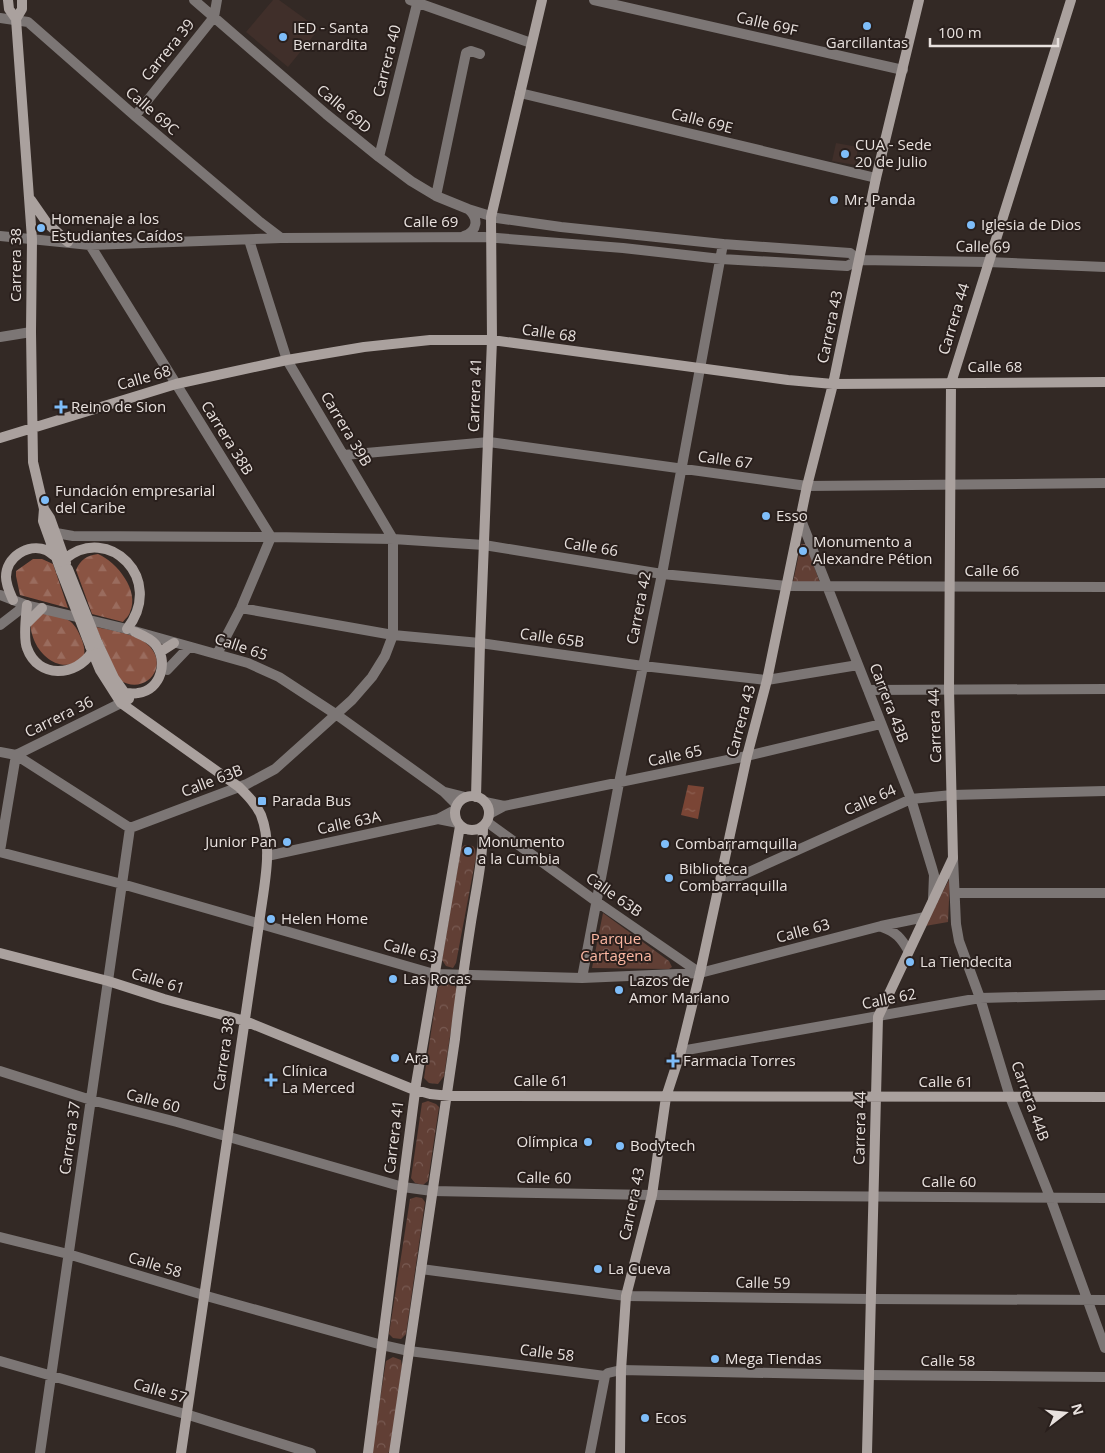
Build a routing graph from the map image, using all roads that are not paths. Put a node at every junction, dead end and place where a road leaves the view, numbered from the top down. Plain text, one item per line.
1 (8, 0) edge
2 (22, 0) edge
3 (194, 0) edge
4 (217, 0) edge
5 (542, 0) edge
6 (594, 0) edge
7 (919, 0) edge
8 (1071, 0) edge
9 (415, 1) edge
10 (0, 18) edge
11 (214, 18) junction
12 (16, 19) junction
13 (531, 43) junction
14 (480, 54) dead end
15 (903, 70) junction
16 (520, 93) junction
17 (134, 116) junction
18 (379, 158) junction
19 (876, 178) junction
20 (436, 196) junction
21 (30, 199) junction
22 (468, 209) junction
23 (491, 217) junction
24 (260, 222) junction
25 (624, 233) junction
26 (0, 236) edge
27 (463, 236) junction
28 (490, 237) junction
29 (281, 238) junction
30 (32, 239) junction
31 (252, 240) junction
32 (68, 242) junction
33 (723, 244) junction
34 (90, 245) junction
35 (623, 248) junction
36 (721, 259) junction
37 (859, 260) junction
38 (988, 262) junction
39 (1105, 267) edge
40 (32, 332) junction
41 (0, 337) edge
42 (492, 340) junction
43 (287, 360) junction
44 (700, 368) junction
45 (950, 382) junction
46 (1105, 382) edge
47 (176, 384) junction
48 (833, 384) junction
49 (32, 428) junction
50 (0, 438) edge
51 (489, 442) junction
52 (344, 455) junction
53 (681, 468) junction
54 (1105, 483) edge
55 (949, 485) junction
56 (807, 486) junction
57 (44, 509) junction
58 (801, 520) junction
59 (271, 537) junction
60 (57, 538) junction
61 (393, 539) junction
62 (484, 545) junction
63 (63, 564) junction
64 (662, 574) junction
65 (787, 586) junction
66 (950, 586) junction
67 (828, 587) junction
68 (1105, 587) edge
69 (0, 596) edge
70 (13, 600) junction
71 (26, 605) junction
72 (42, 608) junction
73 (241, 608) junction
74 (27, 623) junction
75 (0, 625) edge
76 (131, 630) junction
77 (393, 636) junction
78 (174, 643) junction
79 (480, 643) junction
80 (189, 646) junction
81 (93, 647) junction
82 (160, 652) junction
83 (217, 654) junction
84 (858, 665) junction
85 (643, 666) junction
86 (167, 670) dead end
87 (767, 680) junction
88 (949, 689) junction
89 (1105, 689) edge
90 (868, 690) junction
91 (124, 698) junction
92 (337, 715) junction
93 (881, 724) junction
94 (0, 752) edge
95 (16, 755) junction
96 (747, 756) junction
97 (619, 784) junction
98 (239, 787) junction
99 (1105, 791) edge
100 (444, 792) junction
101 (952, 795) junction
102 (465, 797) junction
103 (481, 799) junction
104 (910, 799) junction
105 (504, 806) junction
106 (456, 808) junction
107 (438, 819) junction
108 (486, 821) junction
109 (459, 825) junction
110 (130, 828) junction
111 (0, 852) edge
112 (267, 856) junction
113 (953, 858) junction
114 (122, 884) junction
115 (720, 885) junction
116 (955, 893) junction
117 (1105, 893) edge
118 (933, 901) junction
119 (597, 902) junction
120 (926, 917) junction
121 (259, 924) junction
122 (882, 926) junction
123 (908, 950) junction
124 (0, 953) edge
125 (700, 973) junction
126 (434, 974) junction
127 (462, 976) junction
128 (582, 978) junction
129 (108, 981) junction
130 (1105, 995) edge
131 (980, 998) junction
132 (878, 1017) junction
133 (245, 1021) junction
134 (681, 1051) junction
135 (0, 1071) edge
136 (416, 1091) junction
137 (446, 1096) junction
138 (666, 1097) junction
139 (1010, 1097) junction
140 (1105, 1097) edge
141 (876, 1098) junction
142 (91, 1100) junction
143 (227, 1137) junction
144 (403, 1188) junction
145 (432, 1191) junction
146 (652, 1195) junction
147 (873, 1197) junction
148 (1050, 1197) junction
149 (1105, 1198) edge
150 (0, 1237) edge
151 (68, 1254) junction
152 (421, 1269) junction
153 (204, 1295) junction
154 (626, 1296) junction
155 (871, 1299) junction
156 (1087, 1300) junction
157 (1105, 1300) edge
158 (382, 1345) junction
159 (1105, 1348) edge
160 (409, 1351) junction
161 (0, 1361) edge
162 (621, 1370) junction
163 (868, 1375) junction
164 (51, 1376) junction
165 (605, 1376) junction
166 (1105, 1377) edge
167 (186, 1414) junction
168 (299, 1452) edge
169 (40, 1453) edge
170 (181, 1453) edge
171 (311, 1453) edge
172 (368, 1453) edge
173 (394, 1453) edge
174 (590, 1453) edge
175 (620, 1453) edge
176 (867, 1453) edge

1 - 12 street, Carrera 38
2 - 12 street, Carrera 38
3 - 11 street, Calle 69D
4 - 11 street, Carrera 39
5 - 13 street, Carrera 41
6 - 15 street, Calle 69F
7 - 15 street, Carrera 43
8 - 38 street, Carrera 44
9 - 13 street
9 - 18 street, Carrera 40
10 - 12 street, Calle 69C
11 - 17 street, Carrera 39
11 - 18 street, Calle 69D
12 - 17 street, Calle 69C
12 - 21 street, Carrera 38
13 - 16 street, Carrera 41
14 - 20 street
15 - 19 street, Carrera 43
16 - 19 street, Calle 69E
16 - 23 street, Carrera 41
17 - 24 street, Calle 69C
18 - 20 street, Calle 69D
19 - 37 street, Carrera 43
20 - 22 street, Calle 69D
21 - 30 street, Carrera 38
21 - 32 street
22 - 23 street, Calle 69D
22 - 27 street
23 - 25 street, Calle 69
23 - 28 street, Carrera 41
24 - 29 street, Calle 69C
24 - 31 street
25 - 33 street, Calle 69
25 - 35 street
26 - 30 street, Calle 69
27 - 28 street, Calle 69
27 - 29 street, Calle 69
28 - 35 street, Calle 69
28 - 42 street, Carrera 41
29 - 31 street, Calle 69
30 - 32 street, Calle 69
30 - 40 street, Carrera 38
31 - 34 street, Calle 69
31 - 43 street, Carrera 39B
32 - 34 street, Calle 69
33 - 36 street, Carrera 42
33 - 37 street, Calle 69
34 - 47 street, Carrera 38B
35 - 36 street, Calle 69
36 - 37 street, Calle 69
36 - 44 street, Carrera 42
37 - 38 street, Calle 69
37 - 48 street, Carrera 43
38 - 39 street, Calle 69
38 - 45 street, Carrera 44
40 - 41 street
40 - 49 street, Carrera 38
42 - 43 street, Calle 68
42 - 44 street, Calle 68
42 - 51 street, Carrera 41
43 - 47 street, Calle 68
43 - 52 street, Carrera 39B
44 - 48 street, Calle 68
44 - 53 street, Carrera 42
45 - 46 street, Calle 68
45 - 48 street, Calle 68
45 - 55 street, Carrera 44
47 - 49 street, Calle 68
47 - 59 street, Carrera 38B
48 - 56 street, Carrera 43
49 - 50 street, Calle 68
49 - 57 street, Carrera 38
51 - 52 street, Calle 67
51 - 53 street, Calle 67
51 - 62 street, Carrera 41
52 - 61 street, Carrera 39B
53 - 56 street, Calle 67
53 - 64 street, Carrera 42
54 - 55 street, Calle 67
55 - 56 street, Calle 67
55 - 66 street, Carrera 44
56 - 58 street, Carrera 43
57 - 60 street, Carrera 38
57 - 63 street, Carrera 38
58 - 65 street, Carrera 43
58 - 67 street, Carrera 43B
59 - 60 street, Calle 66
59 - 61 street, Calle 66
59 - 73 street
60 - 63 street, Carrera 38
61 - 62 street, Calle 66
61 - 77 street
62 - 64 street, Calle 66
62 - 79 street, Carrera 41
63 - 70 street
63 - 76 street
63 - 81 street, Carrera 38, bridge
64 - 65 street, Calle 66
64 - 85 street, Carrera 42
65 - 67 street, Calle 66
65 - 87 street, Carrera 43
66 - 67 street, Calle 66
66 - 68 street, Calle 66
66 - 88 street, Carrera 44
67 - 84 street, Carrera 43B
69 - 70 street, Calle 65
70 - 71 street, Calle 65
71 - 72 street, Calle 65
71 - 74 street
71 - 75 street
72 - 74 street
72 - 76 street, Calle 65
73 - 77 street, Calle 65B
73 - 83 street
74 - 81 street
76 - 78 street, Calle 65
76 - 82 street
77 - 79 street, Calle 65B
77 - 92 street, Calle 63B
78 - 80 street, Calle 65
78 - 82 street
79 - 85 street, Calle 65B
79 - 103 street, Carrera 41
80 - 83 street, Calle 65
80 - 86 street
81 - 91 street, Carrera 38
82 - 91 street
83 - 92 street, Calle 65
84 - 87 street, Calle 65B
84 - 90 street, Carrera 43B
85 - 87 street, Calle 65B
85 - 97 street, Carrera 42
87 - 96 street, Carrera 43
88 - 89 street
88 - 90 street
88 - 101 street, Carrera 44
90 - 93 street, Carrera 43B
91 - 95 street, Carrera 36
91 - 98 street, Carrera 38
92 - 98 street, Calle 63B
92 - 100 street, Calle 65
93 - 96 street, Calle 65
93 - 104 street, Carrera 43B
94 - 95 street
95 - 110 street
95 - 111 street, Carrera 36
96 - 97 street, Calle 65
96 - 115 street, Carrera 43
97 - 105 street, Calle 65
97 - 119 street, Carrera 42
98 - 110 street, Calle 63B
98 - 112 street, Carrera 38
99 - 101 street, Calle 64
100 - 102 street, Calle 65
100 - 106 street, Calle 65
101 - 104 street, Calle 64
101 - 113 street, Carrera 44
102 - 103 street
102 - 106 street
103 - 105 street, Calle 65
103 - 108 street
104 - 115 street, Calle 64
104 - 118 street, Carrera 43B
105 - 108 street, Calle 65
106 - 107 street, Calle 63A
106 - 109 street
107 - 109 street, Calle 63A
107 - 112 street, Calle 63A
108 - 109 street
108 - 119 street, Calle 63B
108 - 127 street
109 - 126 street, Carrera 41
110 - 114 street, Carrera 37
111 - 114 street, Calle 63
112 - 121 street, Carrera 38
113 - 116 street, Carrera 44B
113 - 118 street, Carrera 44
114 - 121 street, Calle 63
114 - 129 street, Carrera 37
115 - 125 street, Carrera 43
116 - 117 street
116 - 131 street, Carrera 44B
118 - 120 street, Carrera 44
119 - 125 street, Calle 63B
119 - 128 street, Carrera 42
120 - 122 street, Calle 63
120 - 123 street, Carrera 44
121 - 126 street, Calle 63
121 - 133 street, Carrera 38
122 - 123 street
122 - 125 street, Calle 63
123 - 132 street, Carrera 44
124 - 129 street, Calle 61
125 - 128 street, Calle 63
125 - 134 street, Carrera 43
126 - 127 street, Calle 63
126 - 136 street, Carrera 41
127 - 128 street, Calle 63
127 - 137 street
129 - 133 street, Calle 61
129 - 142 street, Carrera 37
130 - 131 street, Calle 62
131 - 132 street, Calle 62
131 - 139 street, Carrera 44B
132 - 134 street, Calle 62
132 - 141 street, Carrera 44
133 - 136 street, Calle 61
133 - 143 street, Carrera 38
134 - 138 street, Carrera 43
135 - 142 street, Calle 60
136 - 137 street, Calle 61
136 - 144 street, Carrera 41
137 - 138 street, Calle 61
137 - 145 street
138 - 141 street, Calle 61
138 - 146 street, Carrera 43
139 - 140 street, Calle 61
139 - 141 street, Calle 61
139 - 148 street, Carrera 44B
141 - 147 street, Carrera 44
142 - 143 street, Calle 60
142 - 151 street, Carrera 37
143 - 144 street, Calle 60
143 - 153 street, Carrera 38
144 - 145 street, Calle 60
144 - 158 street, Carrera 41
145 - 146 street, Calle 60
145 - 152 street
146 - 147 street, Calle 60
146 - 154 street, Carrera 43
147 - 148 street, Calle 60
147 - 155 street, Carrera 44
148 - 149 street, Calle 60
148 - 156 street, Carrera 44B
150 - 151 street, Calle 58
151 - 153 street, Calle 58
151 - 164 street, Carrera 37
152 - 154 street, Calle 59
152 - 160 street
153 - 158 street, Calle 58
153 - 167 street, Carrera 38
154 - 155 street, Calle 59
154 - 162 street, Carrera 43
155 - 156 street, Calle 59
155 - 163 street, Carrera 44
156 - 157 street, Calle 59
156 - 159 street, Carrera 44B
158 - 160 street, Calle 58
158 - 172 street, Carrera 41
160 - 165 street, Calle 58
160 - 173 street
161 - 164 street, Calle 57
162 - 163 street, Calle 58
162 - 165 street, Calle 58
162 - 175 street, Carrera 43
163 - 166 street, Calle 58
163 - 176 street, Carrera 44
164 - 167 street, Calle 57
164 - 169 street, Carrera 37
165 - 174 street
167 - 168 street, Calle 57
167 - 170 street, Carrera 38
168 - 171 street, Calle 57

